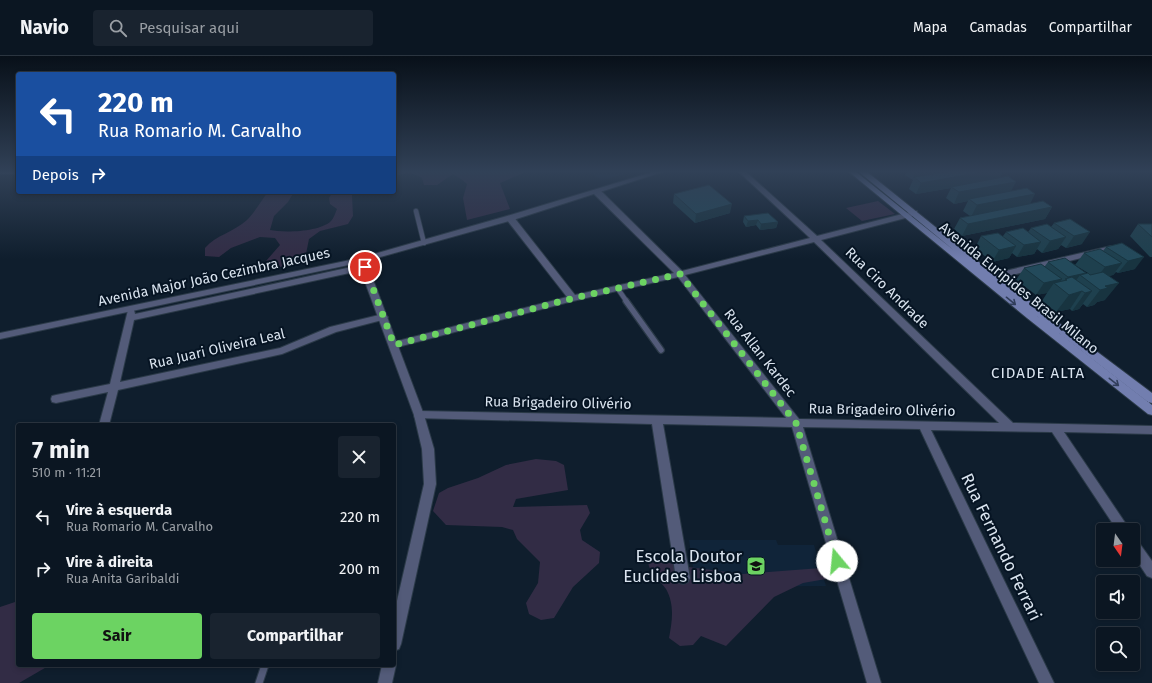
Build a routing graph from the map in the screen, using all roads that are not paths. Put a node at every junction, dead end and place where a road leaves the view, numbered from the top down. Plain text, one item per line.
1 (569, 200) edge
2 (604, 200) edge
3 (774, 200) edge
4 (887, 200) edge
5 (897, 200) edge
6 (416, 211) dead end
7 (909, 214) junction
8 (510, 218) junction
9 (816, 239) junction
10 (943, 240) junction
11 (424, 242) junction
12 (1111, 248) edge
13 (363, 264) junction
14 (680, 274) junction
15 (992, 276) junction
16 (618, 289) junction
17 (574, 298) junction
18 (130, 313) junction
19 (1040, 314) junction
20 (1030, 316) junction
21 (382, 317) junction
22 (0, 336) edge
23 (394, 345) junction
24 (662, 350) dead end
25 (114, 387) junction
26 (56, 399) dead end
27 (1152, 399) edge
28 (1152, 411) edge
29 (419, 415) junction
30 (658, 420) junction
31 (105, 423) edge
32 (796, 423) junction
33 (924, 426) junction
34 (1010, 427) junction
35 (1056, 428) junction
36 (1152, 430) edge
37 (1119, 523) edge
38 (1140, 554) edge
39 (1152, 572) edge
40 (683, 578) dead end
41 (396, 635) edge
42 (264, 667) edge
43 (389, 667) edge
44 (258, 683) edge
45 (385, 683) edge
46 (874, 683) edge
47 (1047, 683) edge

1 - 8 street, Avenida Major João Cezimbra Jacques
2 - 14 street, Rua Allan Kardec
3 - 9 street, Rua Ciro Andrade
4 - 7 main road, Avenida Euripides Brasil Milano
5 - 7 main road, Avenida Euripides Brasil Milano
6 - 11 lane
7 - 9 street
7 - 10 main road, Avenida Euripides Brasil Milano
8 - 11 street, Avenida Major João Cezimbra Jacques
8 - 17 street
9 - 14 street
9 - 34 street, Rua Ciro Andrade
10 - 15 main road, Avenida Euripides Brasil Milano
10 -> 20 main road, Avenida Euripides Brasil Milano
11 - 13 street, Avenida Major João Cezimbra Jacques
12 - 15 street
13 - 18 street, Avenida Major João Cezimbra Jacques
13 - 21 street
14 - 16 street
14 - 32 street, Rua Allan Kardec
15 - 19 main road, Avenida Euripides Brasil Milano
16 - 17 street
16 - 24 lane
17 - 23 street
18 - 22 street, Avenida Major João Cezimbra Jacques
18 - 25 street
19 - 20 main road
19 - 27 main road, Avenida Euripides Brasil Milano
20 -> 28 main road, Avenida Euripides Brasil Milano
21 - 23 street
21 - 25 street, Rua Juari Oliveira Leal
23 - 29 street
25 - 26 street, Rua Juari Oliveira Leal
25 - 31 street
29 - 30 street, Rua Brigadeiro Olivério
29 - 41 street
30 - 32 street, Rua Brigadeiro Olivério
30 - 40 street
32 - 33 street, Rua Brigadeiro Olivério
32 - 46 street, Rua Allan Kardec
33 - 34 street, Rua Brigadeiro Olivério
33 - 47 street, Rua Fernando Ferrari
34 - 35 street, Rua Brigadeiro Olivério
35 - 36 street, Rua Brigadeiro Olivério
35 - 37 street
38 - 39 street
42 - 44 lane
43 - 45 street

